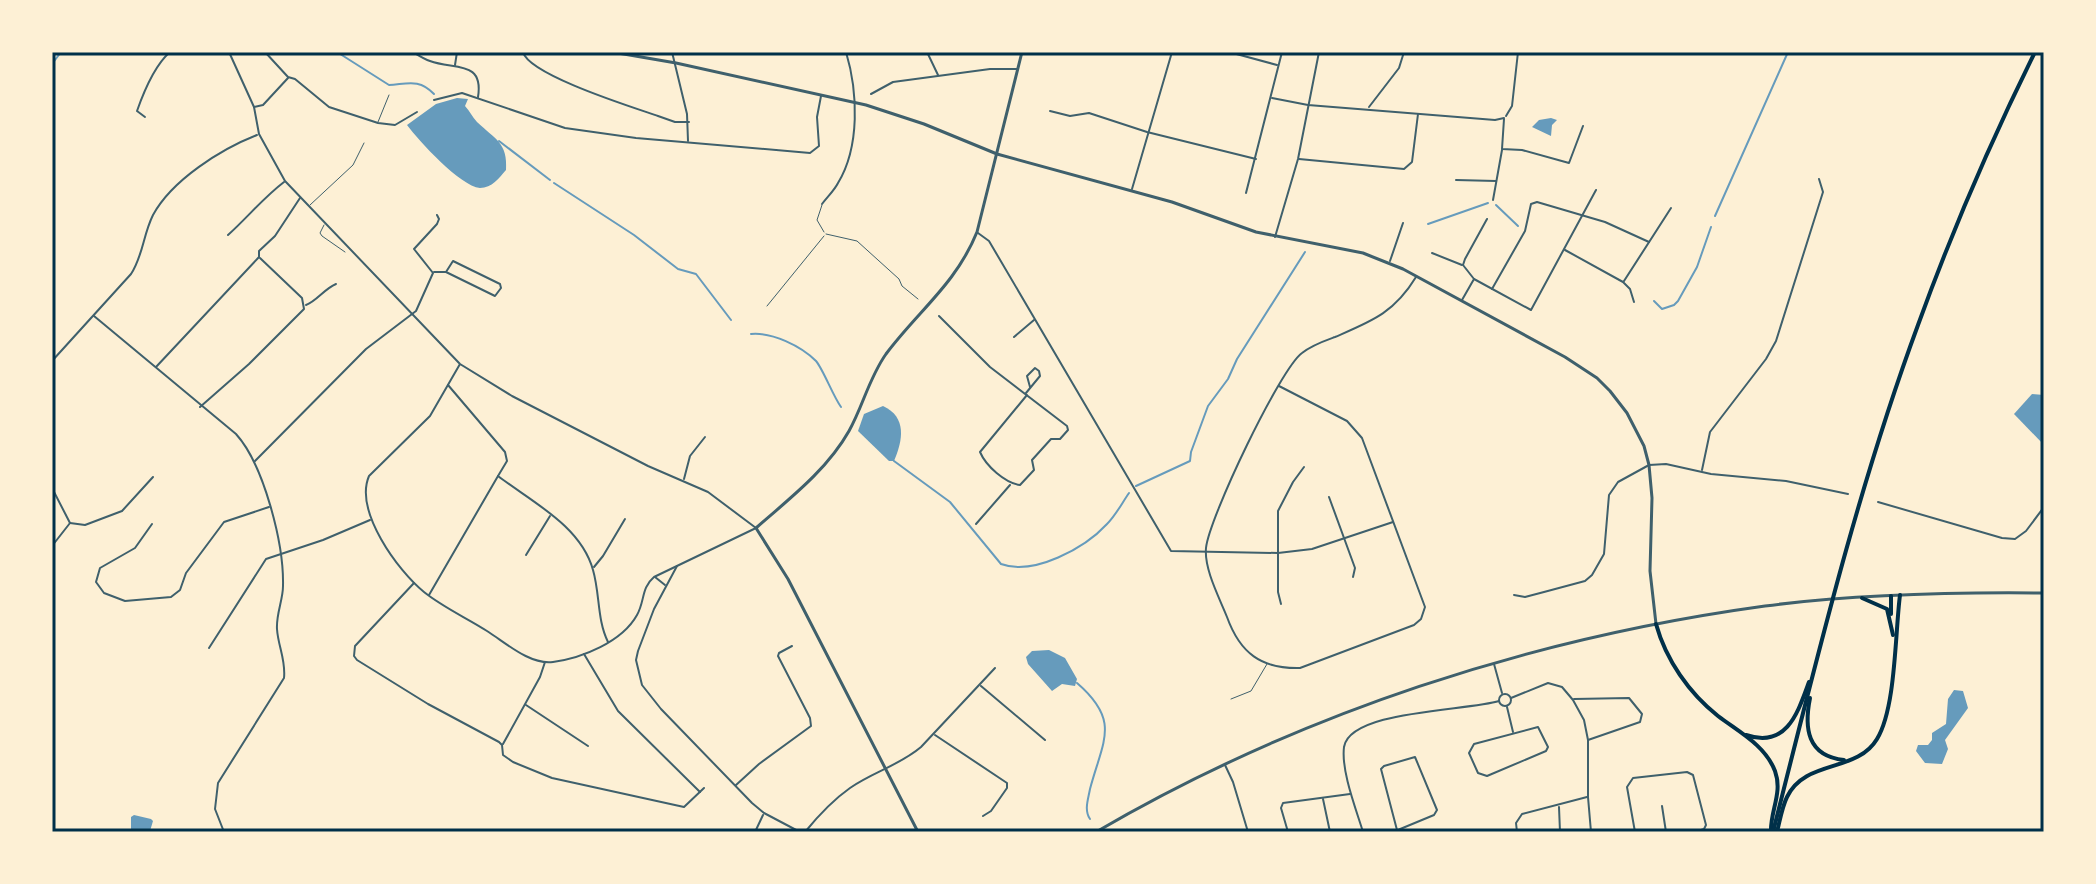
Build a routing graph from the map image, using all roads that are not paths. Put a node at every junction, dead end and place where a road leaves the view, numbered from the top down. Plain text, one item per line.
1 (170, 52) edge
2 (229, 52) edge
3 (265, 52) edge
4 (413, 52) edge
5 (457, 52) edge
6 (523, 52) edge
7 (612, 52) edge
8 (672, 52) edge
9 (846, 52) edge
10 (927, 52) edge
11 (1022, 52) edge
12 (1172, 52) edge
13 (1229, 52) edge
14 (1282, 52) edge
15 (1319, 52) edge
16 (1404, 52) edge
17 (1518, 52) edge
18 (2035, 52) edge
19 (676, 63) junction
20 (455, 65) junction
21 (1278, 65) junction
22 (1018, 69) junction
23 (938, 76) junction
24 (288, 77) junction
25 (871, 94) dead end
26 (389, 95) dead end
27 (821, 95) junction
28 (1272, 98) junction
29 (478, 99) junction
30 (434, 100) dead end
31 (854, 102) junction
32 (1308, 105) junction
33 (254, 107) junction
34 (1368, 110) junction
35 (1050, 111) dead end
36 (417, 112) dead end
37 (1418, 114) junction
38 (145, 117) dead end
39 (1504, 118) junction
40 (689, 122) junction
41 (378, 123) junction
42 (1583, 126) dead end
43 (1147, 132) junction
44 (259, 134) junction
45 (688, 142) junction
46 (364, 143) dead end
47 (1502, 149) junction
48 (997, 154) junction
49 (1256, 159) junction
50 (1298, 159) junction
51 (1819, 179) dead end
52 (1456, 180) dead end
53 (285, 181) junction
54 (1497, 181) junction
55 (1596, 190) dead end
56 (1132, 191) junction
57 (1246, 193) dead end
58 (300, 198) junction
59 (1493, 200) dead end
60 (822, 204) joint
61 (309, 206) junction
62 (1671, 208) dead end
63 (437, 215) dead end
64 (1582, 216) junction
65 (1487, 219) dead end
66 (1403, 223) dead end
67 (325, 224) junction
68 (977, 232) junction
69 (826, 234) junction
70 (228, 235) dead end
71 (1275, 237) junction
72 (1649, 242) junction
73 (1564, 249) junction
74 (345, 252) dead end
75 (1432, 253) dead end
76 (259, 257) junction
77 (1390, 263) junction
78 (1463, 265) junction
79 (446, 272) junction
80 (433, 273) junction
81 (1417, 276) junction
82 (1474, 279) junction
83 (1623, 282) junction
84 (336, 284) dead end
85 (1492, 289) junction
86 (918, 299) dead end
87 (1461, 301) junction
88 (1634, 302) dead end
89 (305, 305) junction
90 (767, 306) dead end
91 (411, 314) junction
92 (94, 316) junction
93 (939, 316) dead end
94 (1034, 319) junction
95 (1014, 337) dead end
96 (52, 361) edge
97 (460, 364) junction
98 (155, 368) junction
99 (448, 384) junction
100 (1279, 386) junction
101 (1030, 387) dead end
102 (1026, 394) junction
103 (200, 407) junction
104 (705, 437) dead end
105 (255, 461) junction
106 (1649, 465) junction
107 (1304, 467) dead end
108 (1701, 471) junction
109 (498, 476) junction
110 (153, 477) dead end
111 (683, 480) junction
112 (1011, 484) junction
113 (52, 488) edge
114 (1848, 494) dead end
115 (1329, 497) dead end
116 (1878, 502) dead end
117 (270, 507) junction
118 (2044, 507) edge
119 (550, 515) junction
120 (371, 519) junction
121 (625, 519) dead end
122 (1393, 522) junction
123 (70, 523) junction
124 (152, 524) dead end
125 (976, 524) dead end
126 (756, 528) junction
127 (1344, 538) junction
128 (52, 546) edge
129 (1205, 551) junction
130 (279, 553) junction
131 (1278, 553) junction
132 (526, 555) dead end
133 (677, 565) junction
134 (593, 568) junction
135 (654, 577) junction
136 (1353, 577) dead end
137 (414, 583) junction
138 (666, 586) junction
139 (2044, 593) edge
140 (1514, 595) dead end
141 (1900, 595) junction
142 (429, 596) junction
143 (1891, 596) junction
144 (1862, 598) junction
145 (1281, 604) dead end
146 (1890, 617) junction
147 (1656, 624) junction
148 (1894, 641) junction
149 (608, 643) junction
150 (792, 646) dead end
151 (209, 648) dead end
152 (583, 653) junction
153 (545, 662) junction
154 (1494, 663) junction
155 (1267, 664) junction
156 (995, 668) dead end
157 (1814, 672) junction
158 (980, 685) junction
159 (1503, 694) junction
160 (1511, 698) junction
161 (1231, 699) dead end
162 (1573, 700) junction
163 (1499, 701) junction
164 (525, 704) junction
165 (1507, 706) junction
166 (1513, 732) junction
167 (1740, 732) junction
168 (934, 734) junction
169 (1045, 740) dead end
170 (1588, 740) junction
171 (502, 745) junction
172 (588, 746) dead end
173 (1848, 760) junction
174 (1225, 765) junction
175 (887, 769) junction
176 (735, 786) junction
177 (704, 788) dead end
178 (700, 792) junction
179 (1352, 793) junction
180 (1323, 797) junction
181 (1588, 797) junction
182 (1559, 806) junction
183 (1662, 806) dead end
184 (764, 813) junction
185 (983, 816) dead end
186 (1395, 831) edge
187 (224, 832) edge
188 (755, 832) edge
189 (802, 832) edge
190 (918, 832) edge
191 (1096, 832) edge
192 (1248, 832) edge
193 (1288, 832) edge
194 (1330, 832) edge
195 (1363, 832) edge
196 (1517, 832) edge
197 (1560, 832) edge
198 (1591, 832) edge
199 (1635, 832) edge
200 (1666, 832) edge
201 (1695, 832) edge
202 (1774, 832) edge

1 - 38 street
2 - 33 street
3 - 24 street
4 - 20 street
5 - 20 street
6 - 40 street
7 - 19 street
8 - 19 street
9 - 31 street
10 - 23 street
11 - 22 street
12 - 43 street
13 - 21 street
14 - 21 street
15 - 32 street
16 - 34 street
17 - 39 street
18 - 157 main road
19 - 27 street
19 - 40 street
20 - 29 street
21 - 28 street
22 - 23 street
22 - 48 street
23 - 25 street
24 - 33 street
24 - 41 street
26 - 41 lane
27 - 31 street
27 - 45 street
28 - 32 street
28 - 49 street
29 - 30 street
29 - 45 street
31 - 48 street
31 - 60 street
32 - 34 street
32 - 50 street
33 - 44 street
34 - 37 street
35 - 43 street
36 - 41 street
37 - 39 street
37 - 50 street
39 - 47 street
40 - 45 street
42 - 47 street
43 - 49 street
43 - 56 street
44 - 53 street
44 - 92 street
46 - 61 lane
47 - 54 street
48 - 56 street
48 - 68 street
49 - 57 street
50 - 71 street
51 - 108 street
52 - 54 street
53 - 58 street
53 - 70 street
54 - 59 street
55 - 64 street
56 - 71 street
58 - 61 street
58 - 76 street
60 - 69 lane
61 - 67 street
62 - 72 street
63 - 80 street
64 - 72 street
64 - 73 street
64 - 85 street
65 - 78 street
66 - 77 street
67 - 74 lane
67 - 91 street
68 - 94 street
68 - 126 street
69 - 86 lane
69 - 90 lane
71 - 77 street
72 - 83 street
73 - 83 street
73 - 85 street
75 - 78 street
76 - 89 street
76 - 98 street
77 - 81 street
78 - 82 street
79 - 79 street
79 - 80 street
80 - 91 street
81 - 87 street
81 - 100 street
82 - 85 street
82 - 87 street
83 - 88 street
84 - 89 street
87 - 106 street
89 - 103 street
91 - 97 street
91 - 105 street
92 - 96 street
92 - 98 street
93 - 102 street
94 - 95 street
94 - 129 street
97 - 99 street
97 - 111 street
98 - 103 street
99 - 109 street
99 - 120 street
100 - 122 street
100 - 129 street
101 - 102 street
102 - 112 street
102 - 112 street
103 - 105 street
104 - 111 street
105 - 117 street
106 - 108 street
106 - 140 street
106 - 147 street
107 - 131 street
108 - 114 street
109 - 119 street
109 - 142 street
110 - 123 street
111 - 126 street
112 - 125 street
113 - 123 street
115 - 127 street
116 - 118 street
117 - 124 street
117 - 130 street
119 - 132 street
119 - 134 street
120 - 130 street
120 - 137 street
121 - 134 street
122 - 127 street
122 - 155 street
123 - 128 street
126 - 133 street
126 - 175 street
127 - 131 street
127 - 136 street
129 - 131 street
129 - 155 street
130 - 151 street
130 - 187 street
131 - 145 street
133 - 135 street
133 - 138 street
134 - 149 street
135 - 138 street
135 - 149 street
137 - 142 street
137 - 171 street
138 - 176 street
139 - 141 street
141 - 143 street
141 - 148 main road
142 - 153 street
143 - 144 street
143 - 146 main road
144 - 146 main road
144 - 147 street
146 - 148 main road
147 - 154 street
147 - 167 main road
148 - 173 main road
149 - 152 street
150 - 176 street
152 - 153 street
152 - 178 street
153 - 164 street
154 - 159 street
154 - 174 street
155 - 161 lane
156 - 158 street
157 - 167 main road
157 - 173 main road
157 - 202 main road
158 - 168 street
158 - 169 street
159 - 160 street
159 - 163 street
160 - 162 street
160 - 165 street
162 - 170 street
162 - 170 street
163 - 165 street
163 - 179 street
164 - 171 street
164 - 172 street
165 - 166 street
166 - 166 street
167 - 202 main road
168 - 175 street
168 - 185 street
170 - 181 street
171 - 178 street
173 - 202 main road
174 - 191 street
174 - 192 street
175 - 189 street
175 - 190 street
176 - 184 street
177 - 178 street
179 - 180 street
179 - 195 street
180 - 193 street
180 - 194 street
181 - 182 street
181 - 198 street
182 - 196 street
182 - 197 street
183 - 200 street
184 - 188 street
184 - 189 street
186 - 186 street
199 - 201 street

